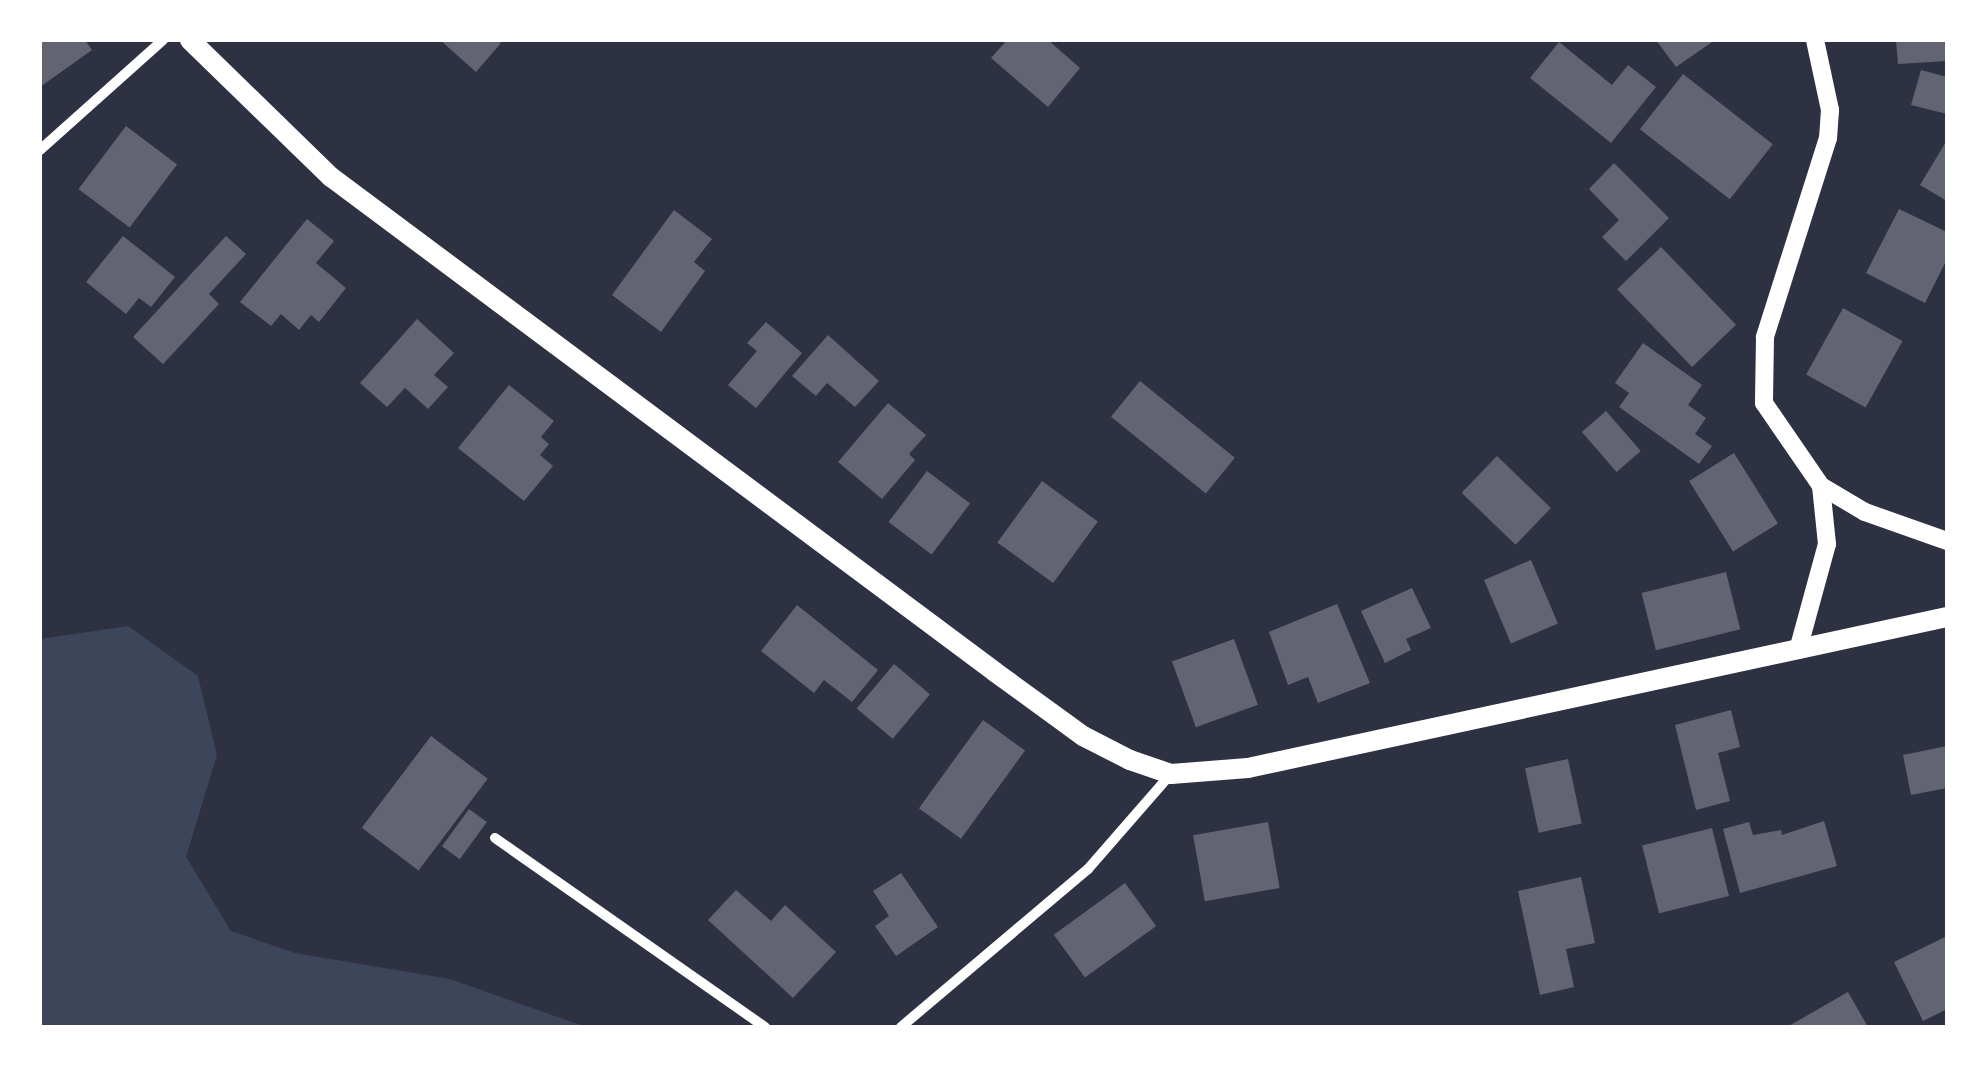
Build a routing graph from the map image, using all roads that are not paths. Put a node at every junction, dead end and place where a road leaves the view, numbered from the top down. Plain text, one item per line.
1 (163, 40) edge
2 (190, 40) edge
3 (1815, 40) edge
4 (40, 150) edge
5 (1821, 486) junction
6 (1947, 541) edge
7 (1947, 618) edge
8 (1798, 650) junction
9 (1171, 774) junction
10 (496, 838) dead end
11 (765, 1027) edge
12 (901, 1027) edge

1 - 4 street
2 - 9 main road
3 - 5 street
5 - 6 street
5 - 8 street
7 - 8 main road
8 - 9 main road
9 - 12 street
10 - 11 street

